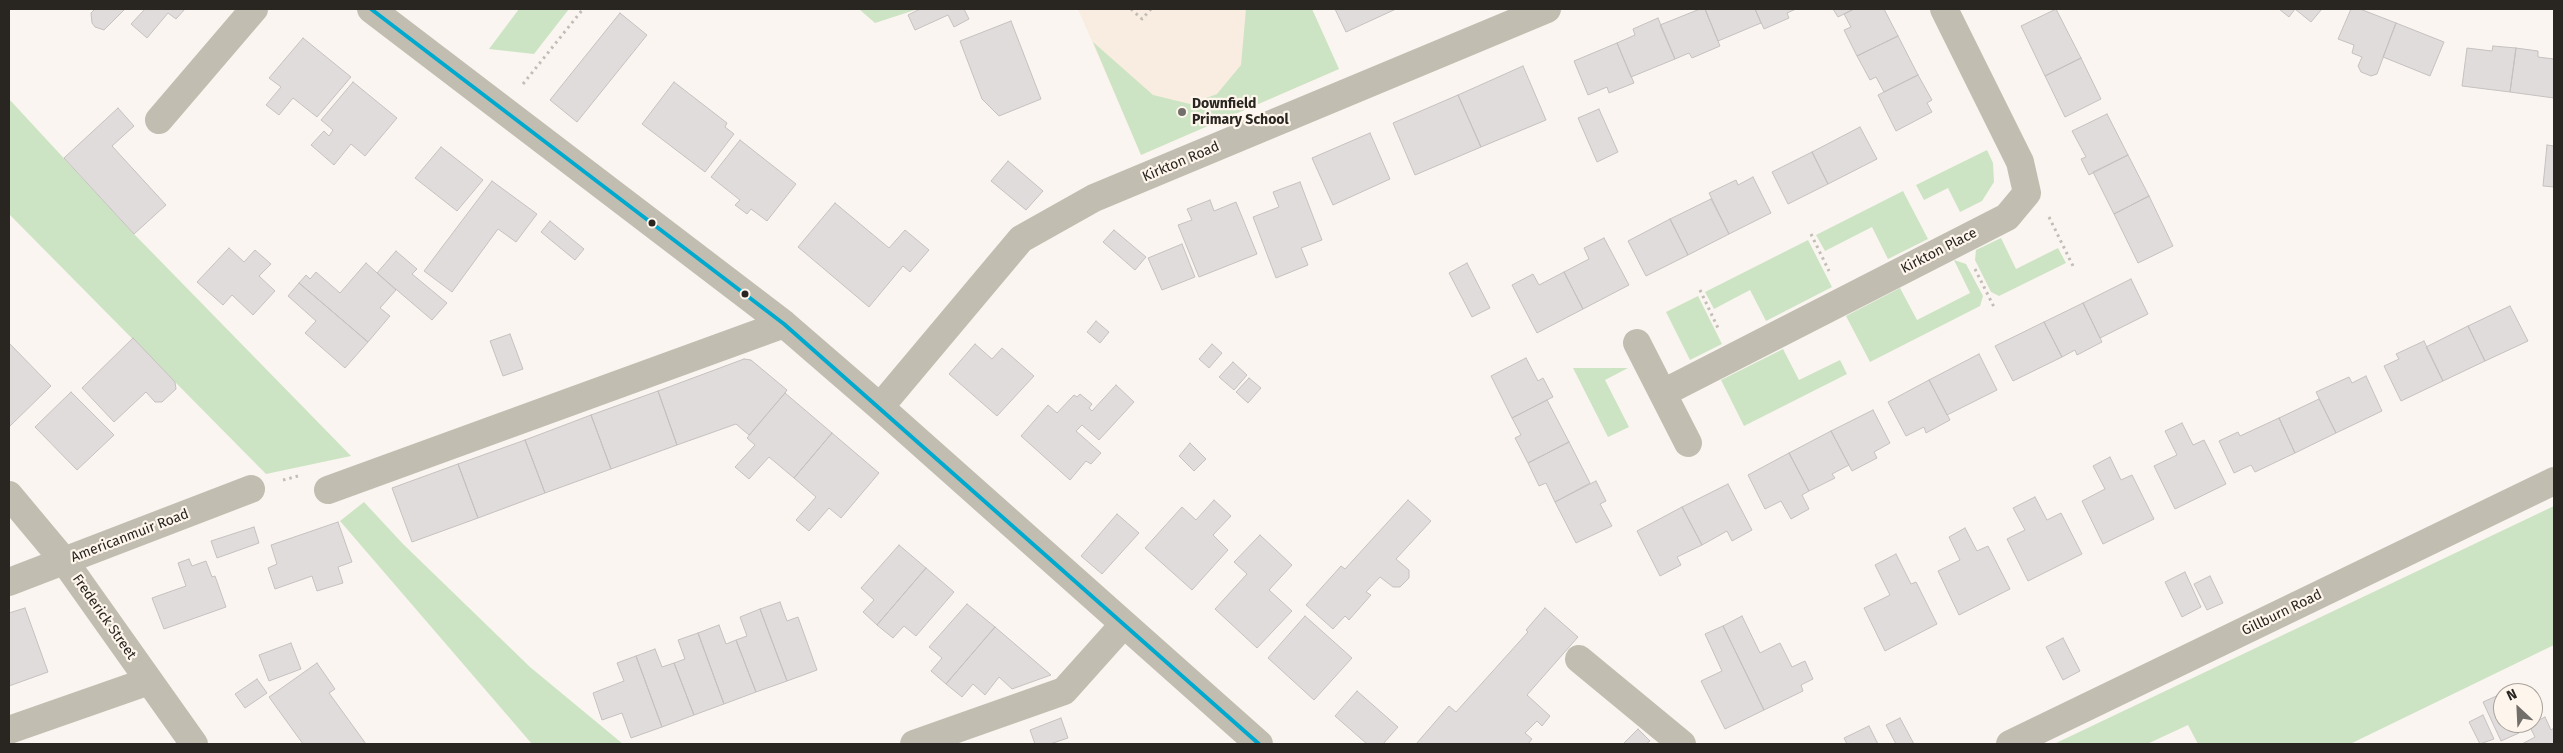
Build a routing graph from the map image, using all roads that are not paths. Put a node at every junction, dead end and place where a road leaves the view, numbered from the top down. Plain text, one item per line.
1 (254, 9) edge
2 (371, 9) edge
3 (1547, 9) edge
4 (1944, 9) edge
5 (159, 120) dead end
6 (784, 324) junction
7 (1638, 343) dead end
8 (1663, 393) junction
9 (880, 406) junction
10 (1688, 443) dead end
11 (2554, 482) edge
12 (250, 489) road end
13 (328, 490) road end
14 (9, 495) edge
15 (65, 562) junction
16 (9, 582) edge
17 (1124, 624) junction
18 (1579, 658) dead end
19 (149, 680) junction
20 (9, 730) edge
21 (194, 744) edge
22 (914, 744) edge
23 (1259, 744) edge
24 (1682, 744) edge
25 (2010, 744) edge

1 - 5 street
2 - 6 street
3 - 9 street, Kirkton Road
4 - 8 street, Kirkton Place
6 - 9 street
6 - 13 street
7 - 8 street
8 - 10 street
9 - 17 street
11 - 25 street, Gillburn Road
12 - 15 street, Americanmuir Road
14 - 15 street, Frederick Street
15 - 16 street, Americanmuir Road
15 - 19 street, Frederick Street
17 - 22 street
17 - 23 street
18 - 24 street
19 - 20 street
19 - 21 street, Frederick Street

